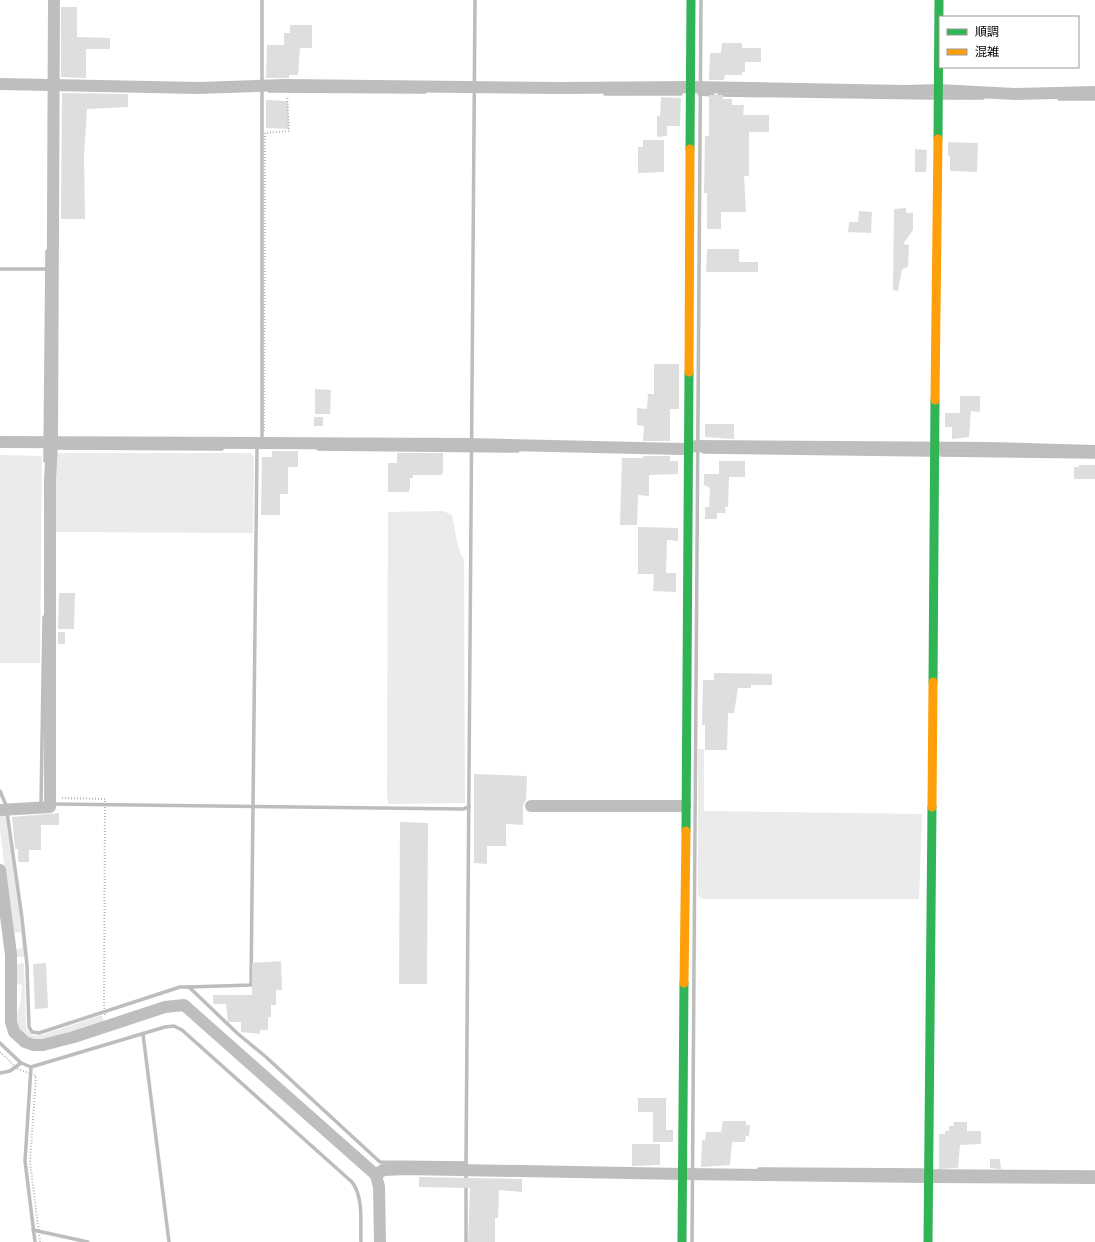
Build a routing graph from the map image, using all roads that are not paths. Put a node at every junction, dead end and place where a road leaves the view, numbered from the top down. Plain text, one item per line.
1 (54, 0) edge
2 (691, 0) edge
3 (939, 0) edge
4 (0, 84) edge
5 (51, 88) junction
6 (698, 88) junction
7 (1095, 92) edge
8 (937, 95) junction
9 (0, 442) edge
10 (49, 445) junction
11 (696, 447) junction
12 (931, 448) junction
13 (1095, 451) edge
14 (531, 806) dead end
15 (685, 806) junction
16 (5, 810) edge
17 (0, 870) edge
18 (6, 957) edge
19 (689, 1174) junction
20 (376, 1175) junction
21 (925, 1177) junction
22 (1095, 1178) edge
23 (380, 1242) edge
24 (682, 1242) edge
25 (928, 1242) edge

1 - 5 street
2 - 6 street
3 - 8 street
4 - 5 street
5 - 6 street
5 - 10 street
6 - 8 street
6 - 11 street
7 - 8 street
8 - 12 street
9 - 10 street
10 - 11 street
10 - 16 street
11 - 12 street
11 - 15 street
12 - 13 street
12 - 21 street
14 - 15 street
15 - 19 street
17 - 18 street
18 - 20 street
19 - 20 street
19 - 21 street
19 - 24 street
20 - 23 street
21 - 22 street
21 - 25 street

